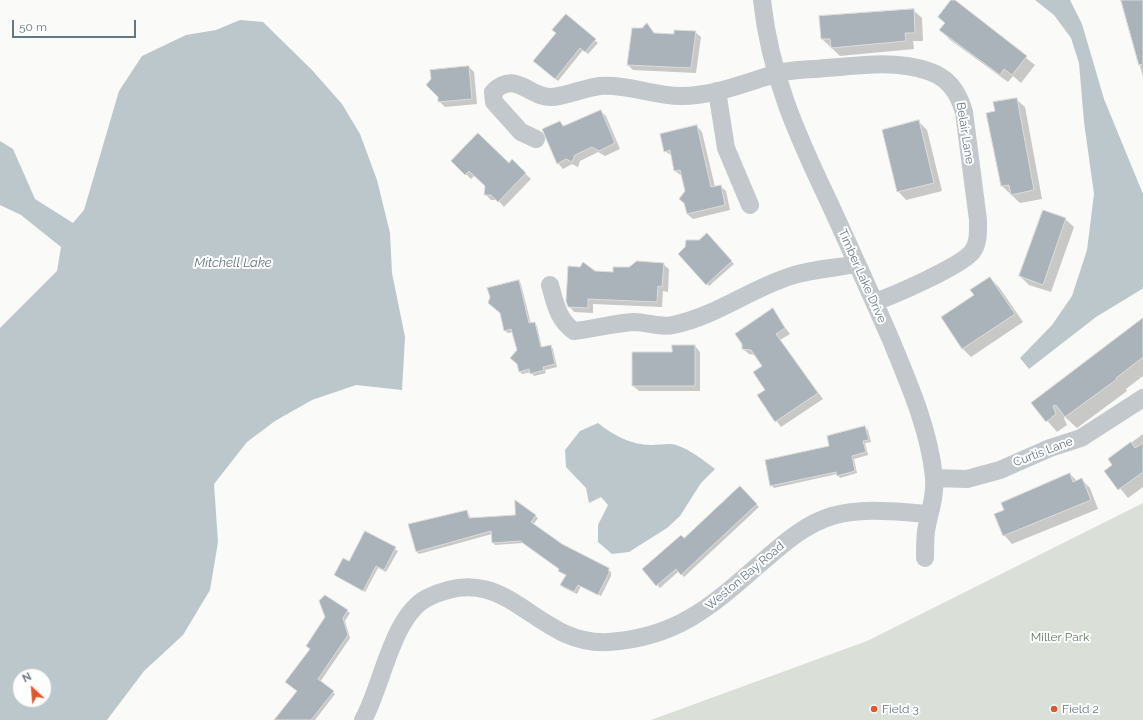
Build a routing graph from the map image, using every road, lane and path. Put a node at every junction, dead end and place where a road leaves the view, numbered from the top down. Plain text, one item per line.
1 (762, 0) edge
2 (776, 74) junction
3 (718, 91) junction
4 (536, 139) dead end
5 (750, 205) dead end
6 (857, 264) junction
7 (550, 285) dead end
8 (874, 302) junction
9 (1143, 398) edge
10 (934, 478) junction
11 (929, 514) junction
12 (925, 558) dead end
13 (364, 720) edge

1 - 2 street, Timber Lake Drive
2 - 3 street, Belair Lane
2 - 6 street, Timber Lake Drive
2 - 8 street, Belair Lane
3 - 4 street, Belair Lane
3 - 5 street
6 - 7 street
6 - 8 street, Timber Lake Drive
8 - 10 street, Timber Lake Drive
9 - 10 street, Curtis Lane
10 - 11 street, Timber Lake Drive
11 - 12 street, Timber Lake Drive
11 - 13 street, Weston Bay Road

